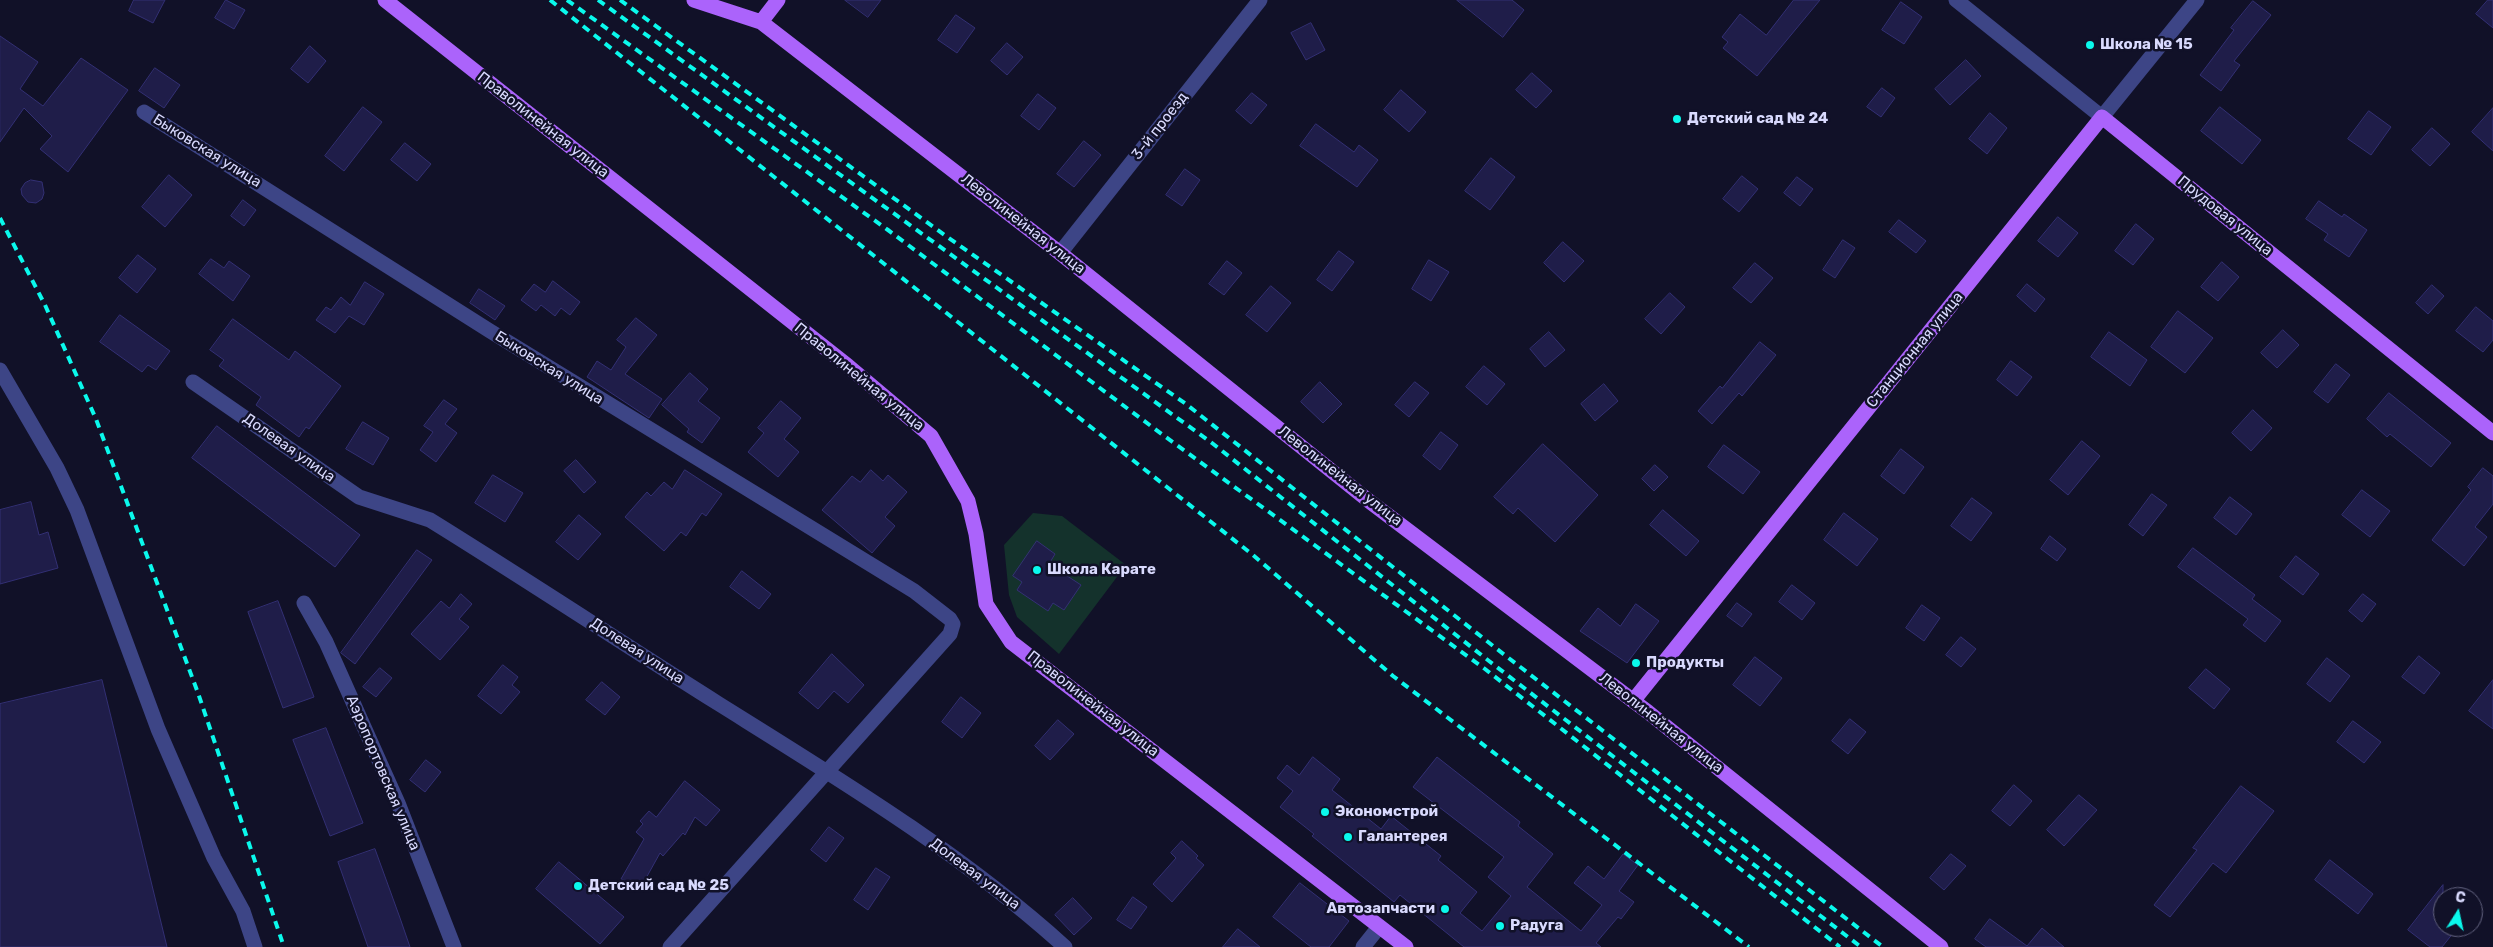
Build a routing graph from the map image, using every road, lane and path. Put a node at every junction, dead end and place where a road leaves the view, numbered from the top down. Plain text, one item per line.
1 (385, 0) edge
2 (694, 0) edge
3 (778, 0) edge
4 (1260, 0) edge
5 (1956, 0) edge
6 (2197, 0) edge
7 (761, 22) junction
8 (144, 112) dead end
9 (2102, 117) junction
10 (1060, 253) junction
11 (0, 370) edge
12 (193, 382) dead end
13 (2493, 433) edge
14 (304, 603) dead end
15 (1633, 701) junction
16 (827, 770) junction
17 (1379, 927) junction
18 (255, 947) edge
19 (454, 947) edge
20 (670, 947) edge
21 (1066, 947) edge
22 (1363, 947) edge
23 (1406, 947) edge
24 (1941, 947) edge

1 - 17 main road, Праволинейная улица
2 - 7 main road, Леволинейная улица
3 - 7 main road
4 - 10 street, 3-й проезд
5 - 9 street, Прудовая улица
6 - 9 street, Станционная улица
7 - 10 main road, Леволинейная улица
8 - 16 street, Быковская улица
9 - 13 main road, Прудовая улица
9 - 15 main road, Станционная улица
10 - 15 main road, Леволинейная улица
11 - 18 street
12 - 16 street, Долевая улица
14 - 19 street, Аэропортовская улица
15 - 24 main road, Леволинейная улица
16 - 20 street
16 - 21 street, Долевая улица
17 - 22 street
17 - 23 main road, Праволинейная улица

